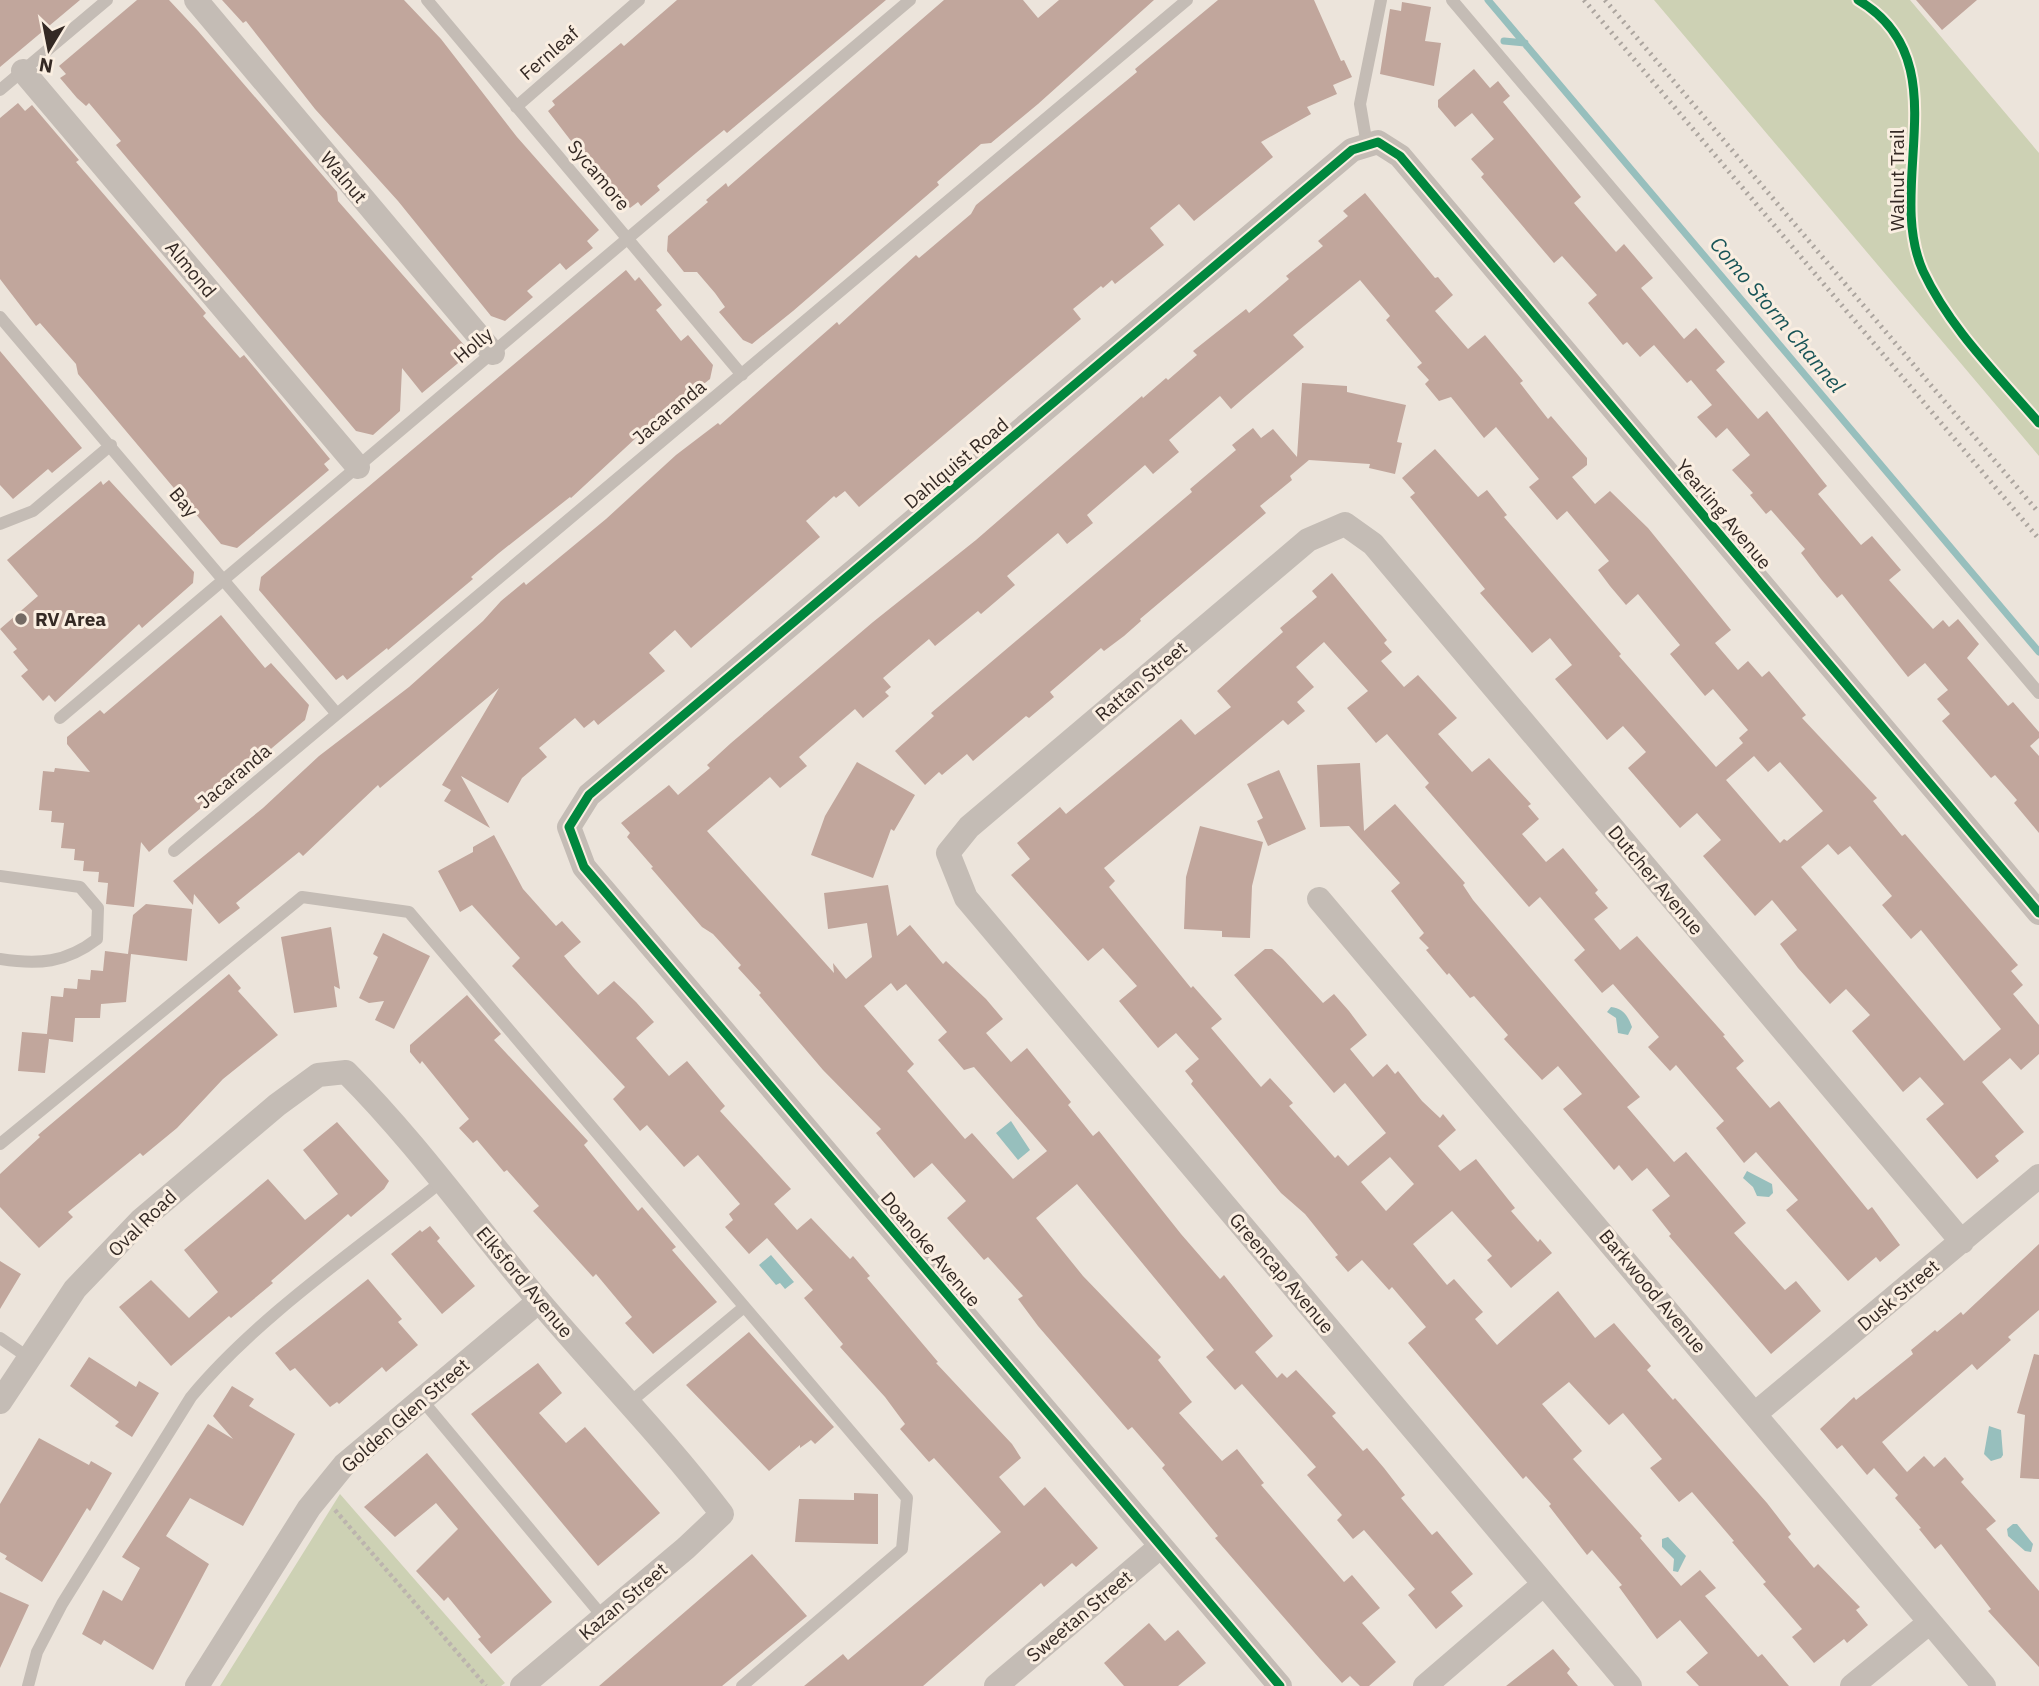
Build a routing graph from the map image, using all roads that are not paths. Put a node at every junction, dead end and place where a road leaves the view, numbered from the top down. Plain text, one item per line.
1 (107, 0) edge
2 (196, 0) edge
3 (427, 0) edge
4 (639, 0) edge
5 (910, 0) edge
6 (1186, 0) edge
7 (1381, 0) edge
8 (1452, 0) edge
9 (23, 71) junction
10 (0, 90) edge
11 (516, 107) junction
12 (1373, 144) junction
13 (628, 240) junction
14 (1, 319) edge
15 (493, 353) junction
16 (742, 375) junction
17 (111, 445) junction
18 (358, 467) junction
19 (0, 524) edge
20 (1345, 524) joint
21 (224, 581) junction
22 (2039, 693) edge
23 (337, 714) junction
24 (60, 718) dead end
25 (569, 827) joint
26 (174, 851) dead end
27 (947, 853) joint
28 (0, 876) edge
29 (1319, 899) dead end
30 (2039, 913) edge
31 (0, 959) edge
32 (317, 1075) joint
33 (0, 1144) edge
34 (2039, 1176) edge
35 (440, 1182) junction
36 (1962, 1242) junction
37 (539, 1301) junction
38 (744, 1307) junction
39 (0, 1338) edge
40 (29, 1358) junction
41 (422, 1400) junction
42 (0, 1402) edge
43 (629, 1403) junction
44 (1756, 1413) junction
45 (722, 1514) joint
46 (1161, 1546) junction
47 (1544, 1584) junction
48 (603, 1618) junction
49 (1930, 1622) junction
50 (28, 1686) edge
51 (197, 1686) edge
52 (522, 1686) edge
53 (742, 1686) edge
54 (996, 1686) edge
55 (1280, 1686) edge
56 (1425, 1686) edge
57 (1630, 1686) edge
58 (1852, 1686) edge
59 (1984, 1686) edge

1 - 9 lane
2 - 15 street, Walnut
3 - 11 lane, Sycamore
4 - 11 lane, Fernleaf
5 - 13 lane, Holly
6 - 16 lane, Jacaranda
7 - 12 lane
8 - 22 lane
9 - 10 lane
9 - 18 street, Almond
11 - 13 lane, Sycamore
12 - 25 street, Dahlquist Road
12 - 30 street, Yearling Avenue
13 - 15 lane, Holly
13 - 16 lane, Sycamore
14 - 17 lane, Bay
15 - 18 lane, Holly
16 - 23 lane, Jacaranda
17 - 19 lane
17 - 21 lane, Bay
18 - 21 lane, Holly
20 - 27 street, Rattan Street
20 - 36 street, Dutcher Avenue
21 - 23 lane, Bay
21 - 24 lane, Holly
23 - 26 lane, Jacaranda
25 - 46 street, Doanoke Avenue
27 - 47 street, Greencap Avenue
28 - 31 lane
29 - 44 street, Barkwood Avenue
32 - 35 street, Elksford Avenue
32 - 40 street, Oval Road
33 - 38 lane
34 - 36 street, Dusk Street
35 - 37 street, Elksford Avenue
35 - 50 lane
36 - 44 street, Dusk Street
37 - 41 street, Golden Glen Street
37 - 43 street, Elksford Avenue
38 - 43 lane
38 - 53 lane
39 - 40 lane
40 - 42 street, Oval Road
41 - 48 lane
41 - 51 street, Golden Glen Street
43 - 45 street, Elksford Avenue
44 - 49 street, Barkwood Avenue
45 - 48 street, Kazan Street
46 - 54 street, Sweetan Street
46 - 55 street, Doanoke Avenue
47 - 56 street
47 - 57 street, Greencap Avenue
48 - 52 street, Kazan Street
49 - 58 street
49 - 59 street, Barkwood Avenue

